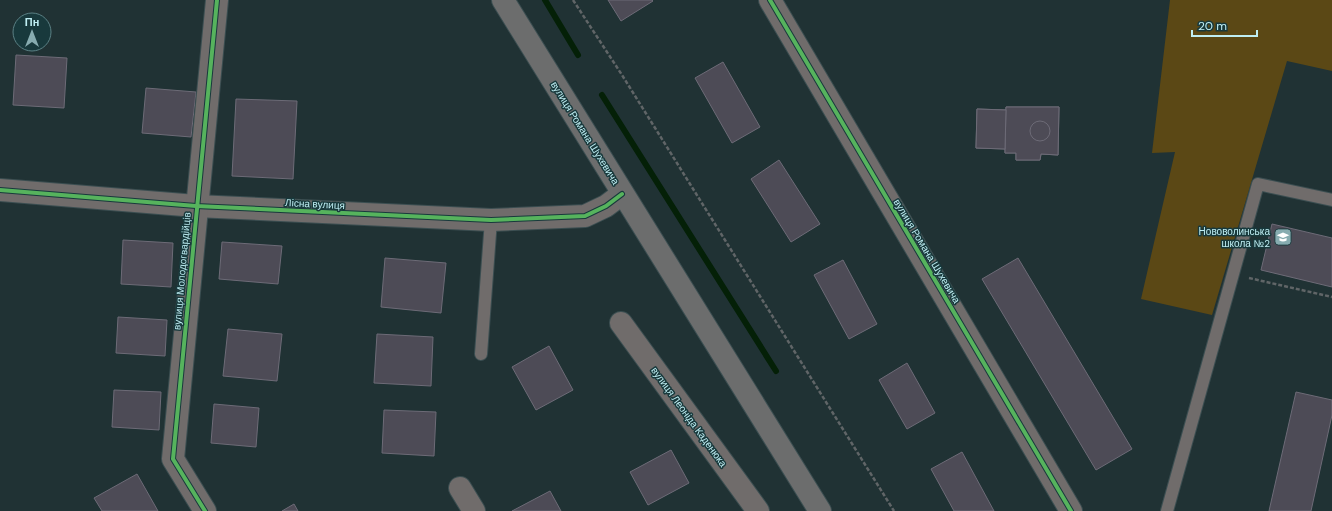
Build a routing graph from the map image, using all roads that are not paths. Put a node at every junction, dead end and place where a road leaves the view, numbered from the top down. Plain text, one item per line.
1 (217, 0) edge
2 (503, 0) edge
3 (770, 0) edge
4 (0, 190) edge
5 (622, 194) junction
6 (1332, 200) edge
7 (196, 206) junction
8 (491, 220) junction
9 (621, 323) dead end
10 (481, 354) dead end
11 (460, 488) dead end
12 (205, 511) edge
13 (474, 511) edge
14 (758, 511) edge
15 (820, 511) edge
16 (1071, 511) edge
17 (1167, 511) edge

1 - 7 street, вулиця Молодогвардійців
2 - 5 main road, вулиця Романа Шухевича
3 - 16 street, вулиця Романа Шухевича
4 - 7 street, Лісна вулиця
5 - 8 street, Лісна вулиця
5 - 15 main road, вулиця Романа Шухевича
6 - 17 lane
7 - 8 street, Лісна вулиця
7 - 12 street, вулиця Молодогвардійців
8 - 10 lane
9 - 14 street, вулиця Леоніда Каденюка
11 - 13 street

